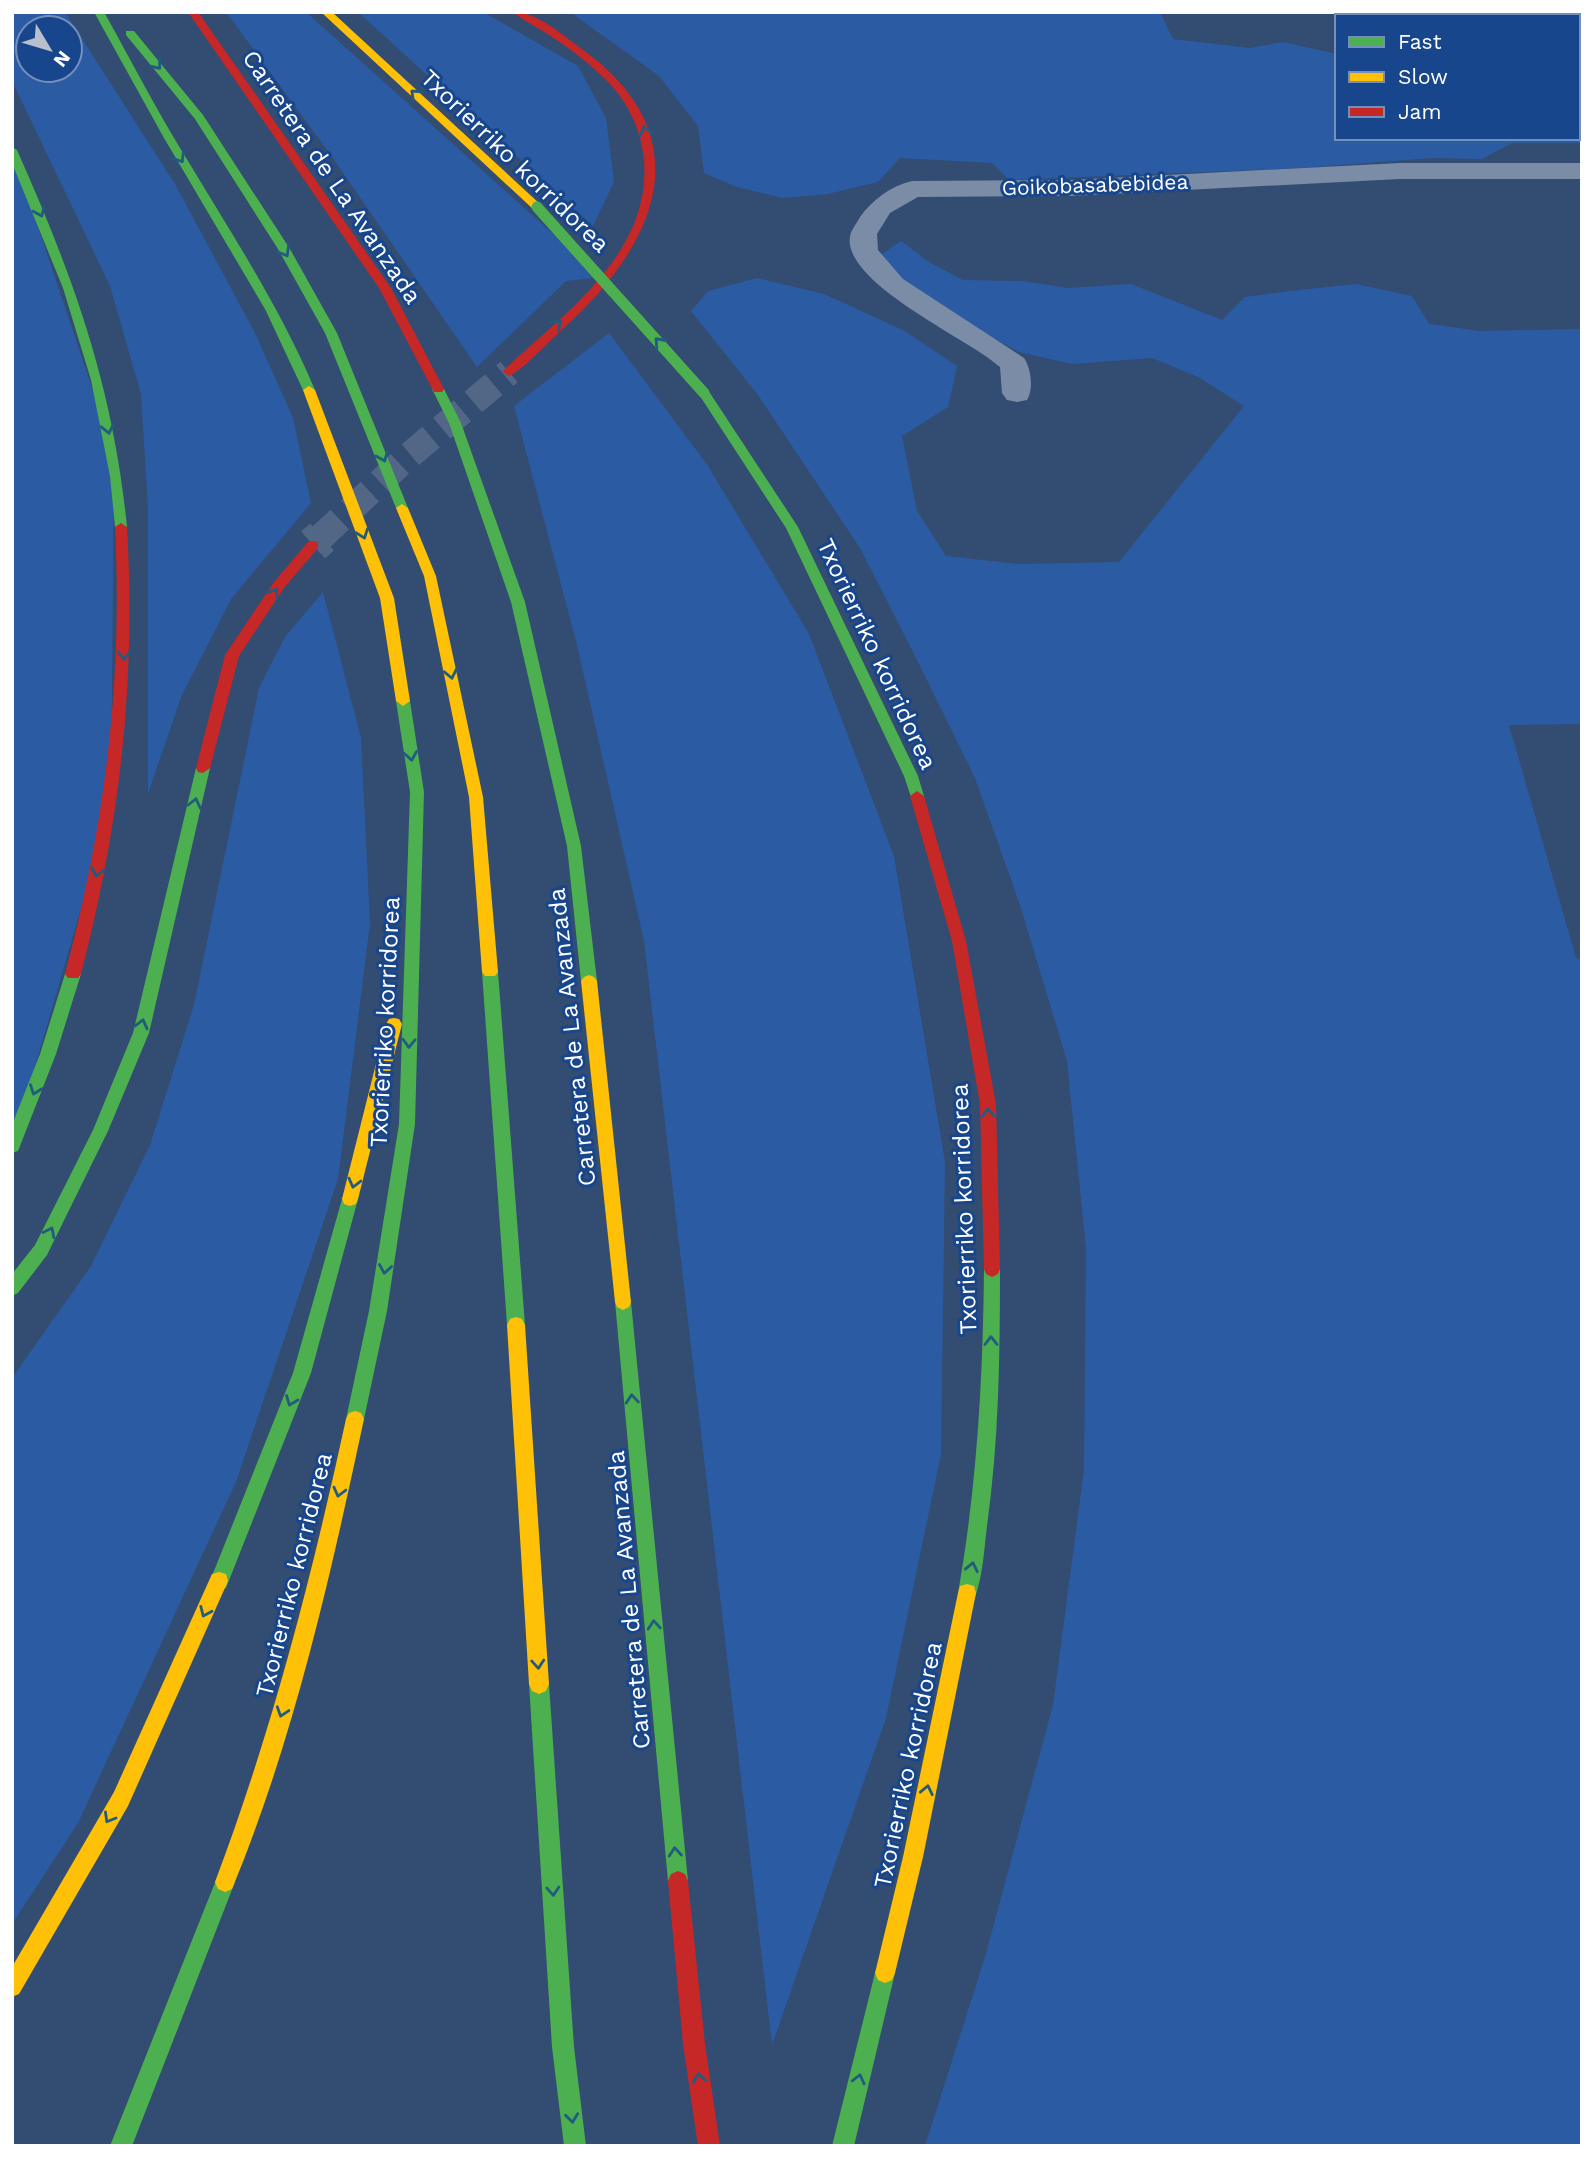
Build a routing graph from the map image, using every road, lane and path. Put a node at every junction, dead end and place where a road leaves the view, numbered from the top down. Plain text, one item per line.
1 (99, 12) edge
2 (113, 12) edge
3 (193, 12) edge
4 (326, 12) edge
5 (518, 12) edge
6 (12, 150) edge
7 (1582, 171) edge
8 (509, 372) tunnel mouth
9 (1017, 393) dead end
10 (313, 545) tunnel mouth
11 (412, 951) junction
12 (12, 1146) edge
13 (12, 1288) edge
14 (12, 1987) edge
15 (121, 2146) edge
16 (575, 2146) edge
17 (709, 2146) edge
18 (843, 2146) edge

1 -> 11 highway, Txorierriko korridorea
2 -> 16 highway
17 -> 3 highway, Carretera de La Avanzada
18 -> 4 highway, Txorierriko korridorea, bridge
8 -> 5 highway
6 -> 12 highway
7 - 9 street, Goikobasabebidea
13 -> 10 highway
11 -> 14 highway
11 -> 15 highway, Txorierriko korridorea

